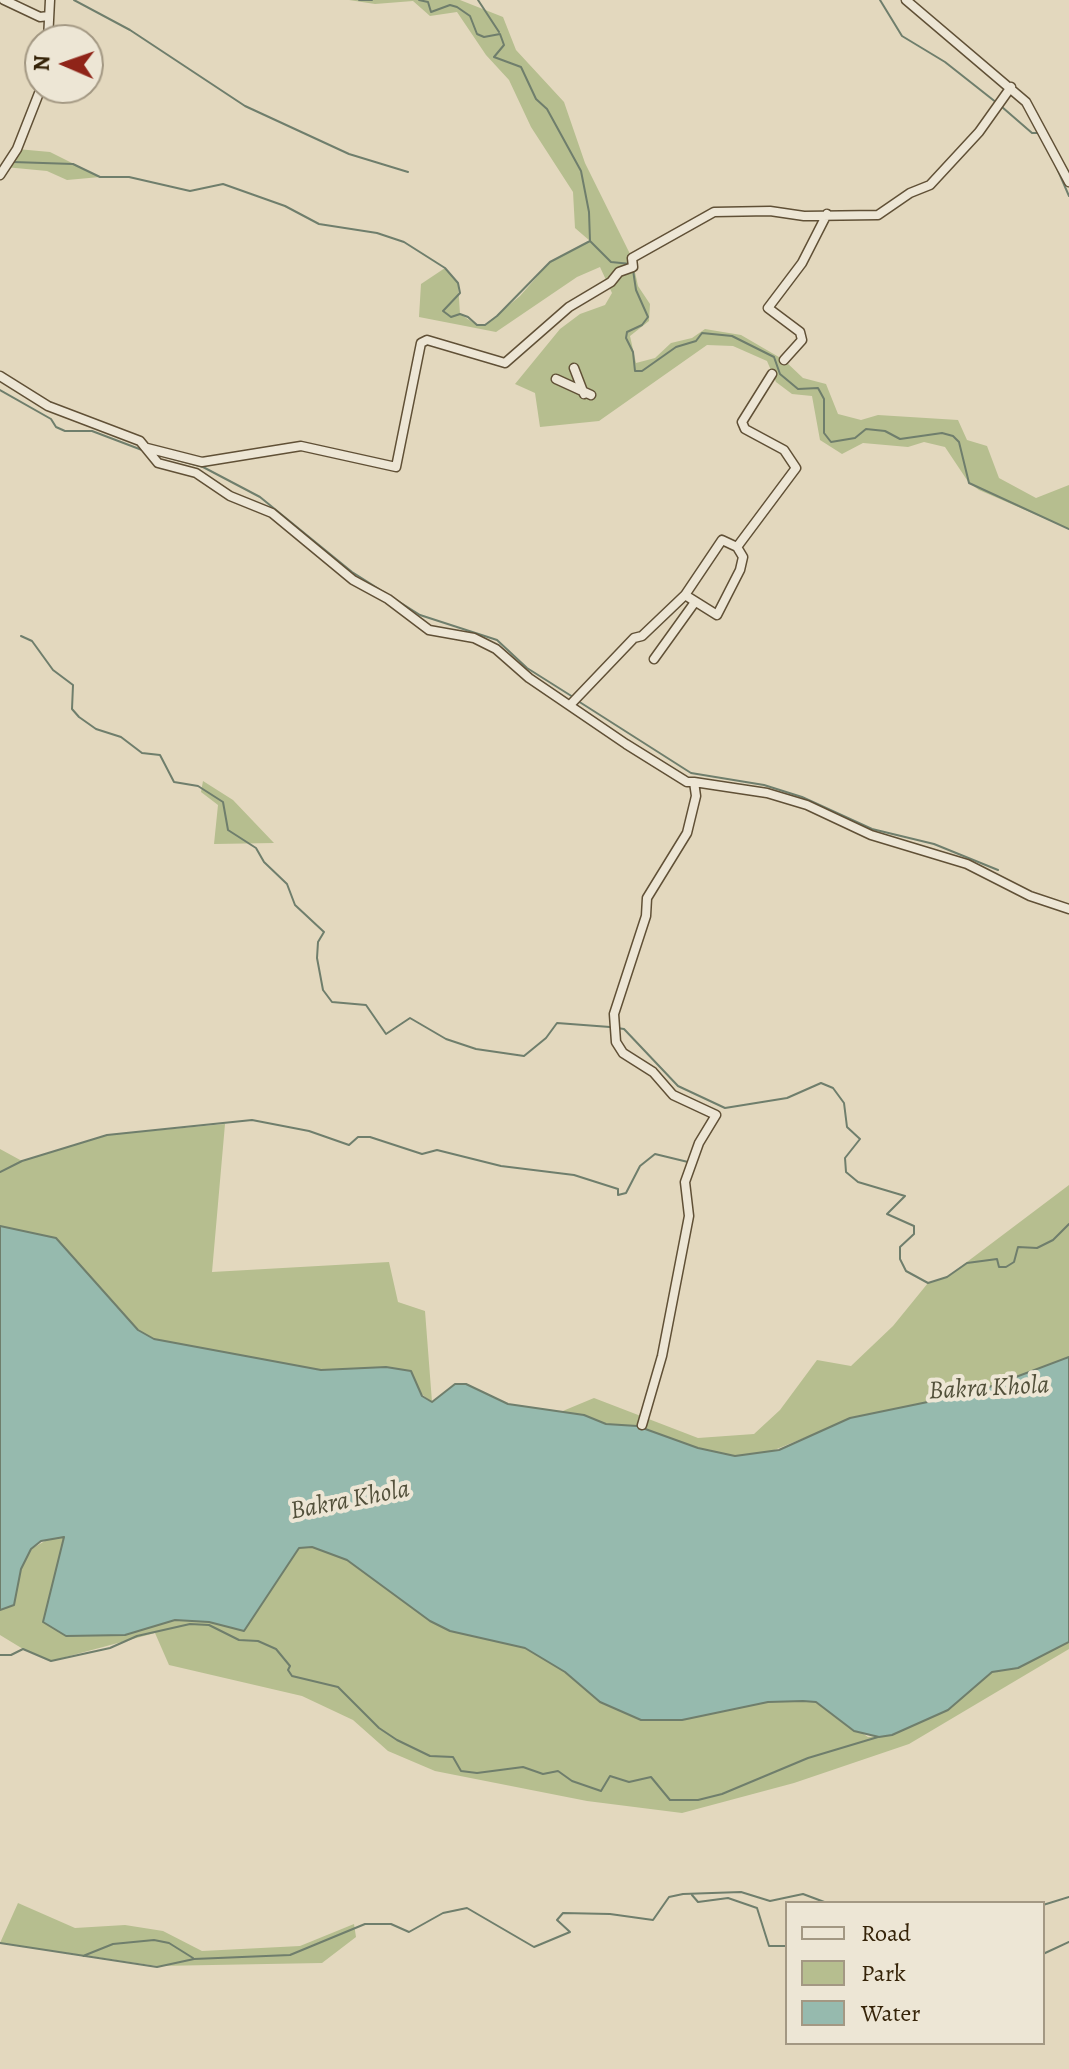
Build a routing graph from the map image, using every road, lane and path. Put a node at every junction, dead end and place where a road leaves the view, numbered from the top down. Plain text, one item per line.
1 (4, 0) edge
2 (50, 0) edge
3 (906, 0) edge
4 (49, 16) junction
5 (49, 24) edge
6 (1011, 87) junction
7 (35, 104) edge
8 (0, 175) edge
9 (1069, 182) edge
10 (827, 214) junction
11 (784, 360) dead end
12 (574, 368) dead end
13 (772, 374) dead end
14 (0, 376) edge
15 (556, 379) dead end
16 (147, 448) junction
17 (737, 547) junction
18 (685, 595) junction
19 (695, 602) junction
20 (654, 659) dead end
21 (570, 705) junction
22 (694, 782) junction
23 (1069, 909) edge
24 (642, 1425) dead end

1 - 4 street
2 - 4 street
3 - 6 street
4 - 5 street
6 - 9 street
6 - 10 street
7 - 8 street
10 - 11 street
10 - 16 street
12 - 15 street
13 - 17 street
14 - 16 street
16 - 21 street
17 - 18 street
17 - 19 street
18 - 19 street
18 - 21 street
19 - 20 street
21 - 22 street
22 - 23 street
22 - 24 street

